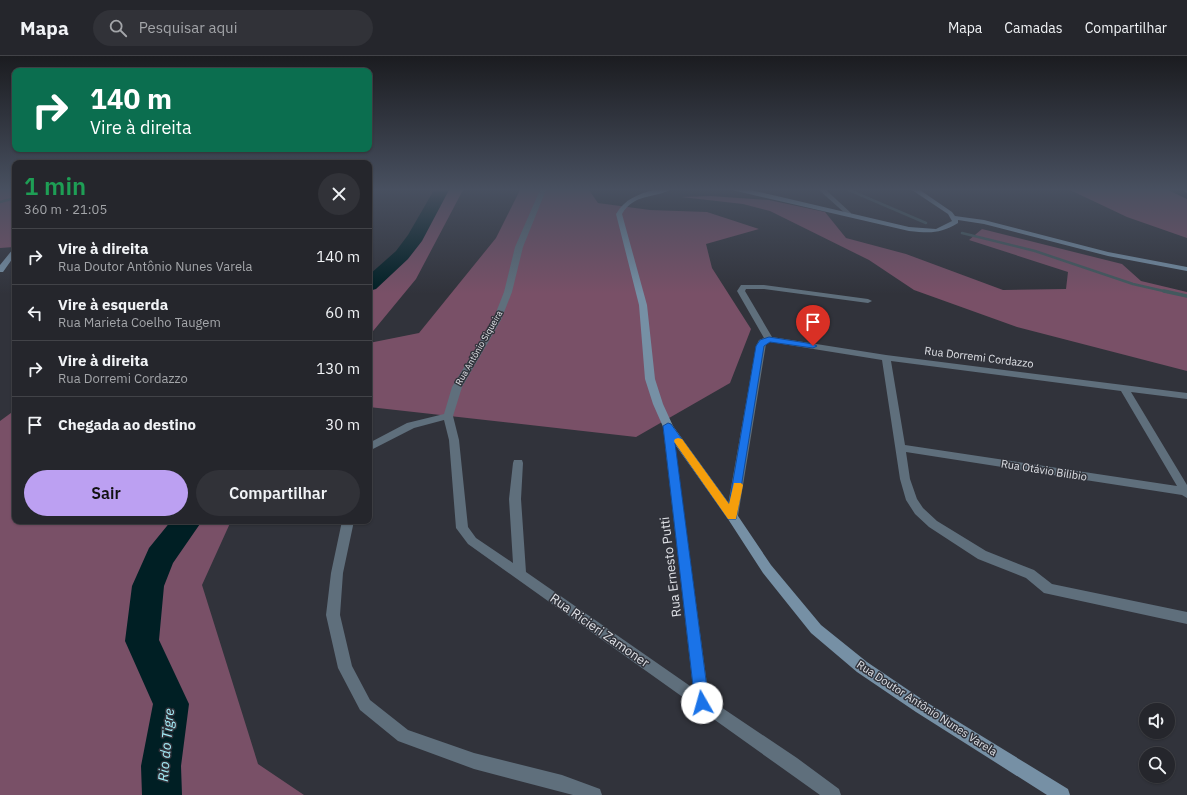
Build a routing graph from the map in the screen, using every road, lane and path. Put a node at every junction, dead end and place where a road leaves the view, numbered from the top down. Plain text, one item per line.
1 (528, 224) edge
2 (622, 224) edge
3 (891, 224) edge
4 (952, 224) edge
5 (994, 224) edge
6 (12, 254) edge
7 (1187, 269) edge
8 (0, 270) edge
9 (868, 301) dead end
10 (769, 339) junction
11 (886, 358) junction
12 (1124, 388) junction
13 (1187, 396) edge
14 (448, 416) junction
15 (668, 426) junction
16 (372, 445) edge
17 (901, 448) junction
18 (518, 463) dead end
19 (1187, 492) edge
20 (732, 516) junction
21 (347, 524) edge
22 (520, 574) junction
23 (1187, 618) edge
24 (702, 703) junction
25 (594, 795) edge
26 (833, 795) edge
27 (1062, 795) edge

1 - 14 street, Rua Antônio Siqueira
2 - 15 street, Rua Doutor Antônio Nunes Varela
3 - 4 street
5 - 7 street
6 - 8 street
9 - 10 street
10 - 11 street, Rua Dorremi Cordazzo
10 - 20 street
11 - 12 street, Rua Dorremi Cordazzo
11 - 17 street
12 - 13 street, Rua Dorremi Cordazzo
12 - 19 street
14 - 16 street
14 - 22 street, Rua Ricieri Zamoner
15 - 20 street, Rua Doutor Antônio Nunes Varela
15 - 24 street, Rua Ernesto Putti
17 - 19 street, Rua Otávio Bilibio
17 - 23 street
18 - 22 street
20 - 27 street, Rua Doutor Antônio Nunes Varela
21 - 25 street
22 - 24 street, Rua Ricieri Zamoner
24 - 26 street, Rua Ricieri Zamoner

